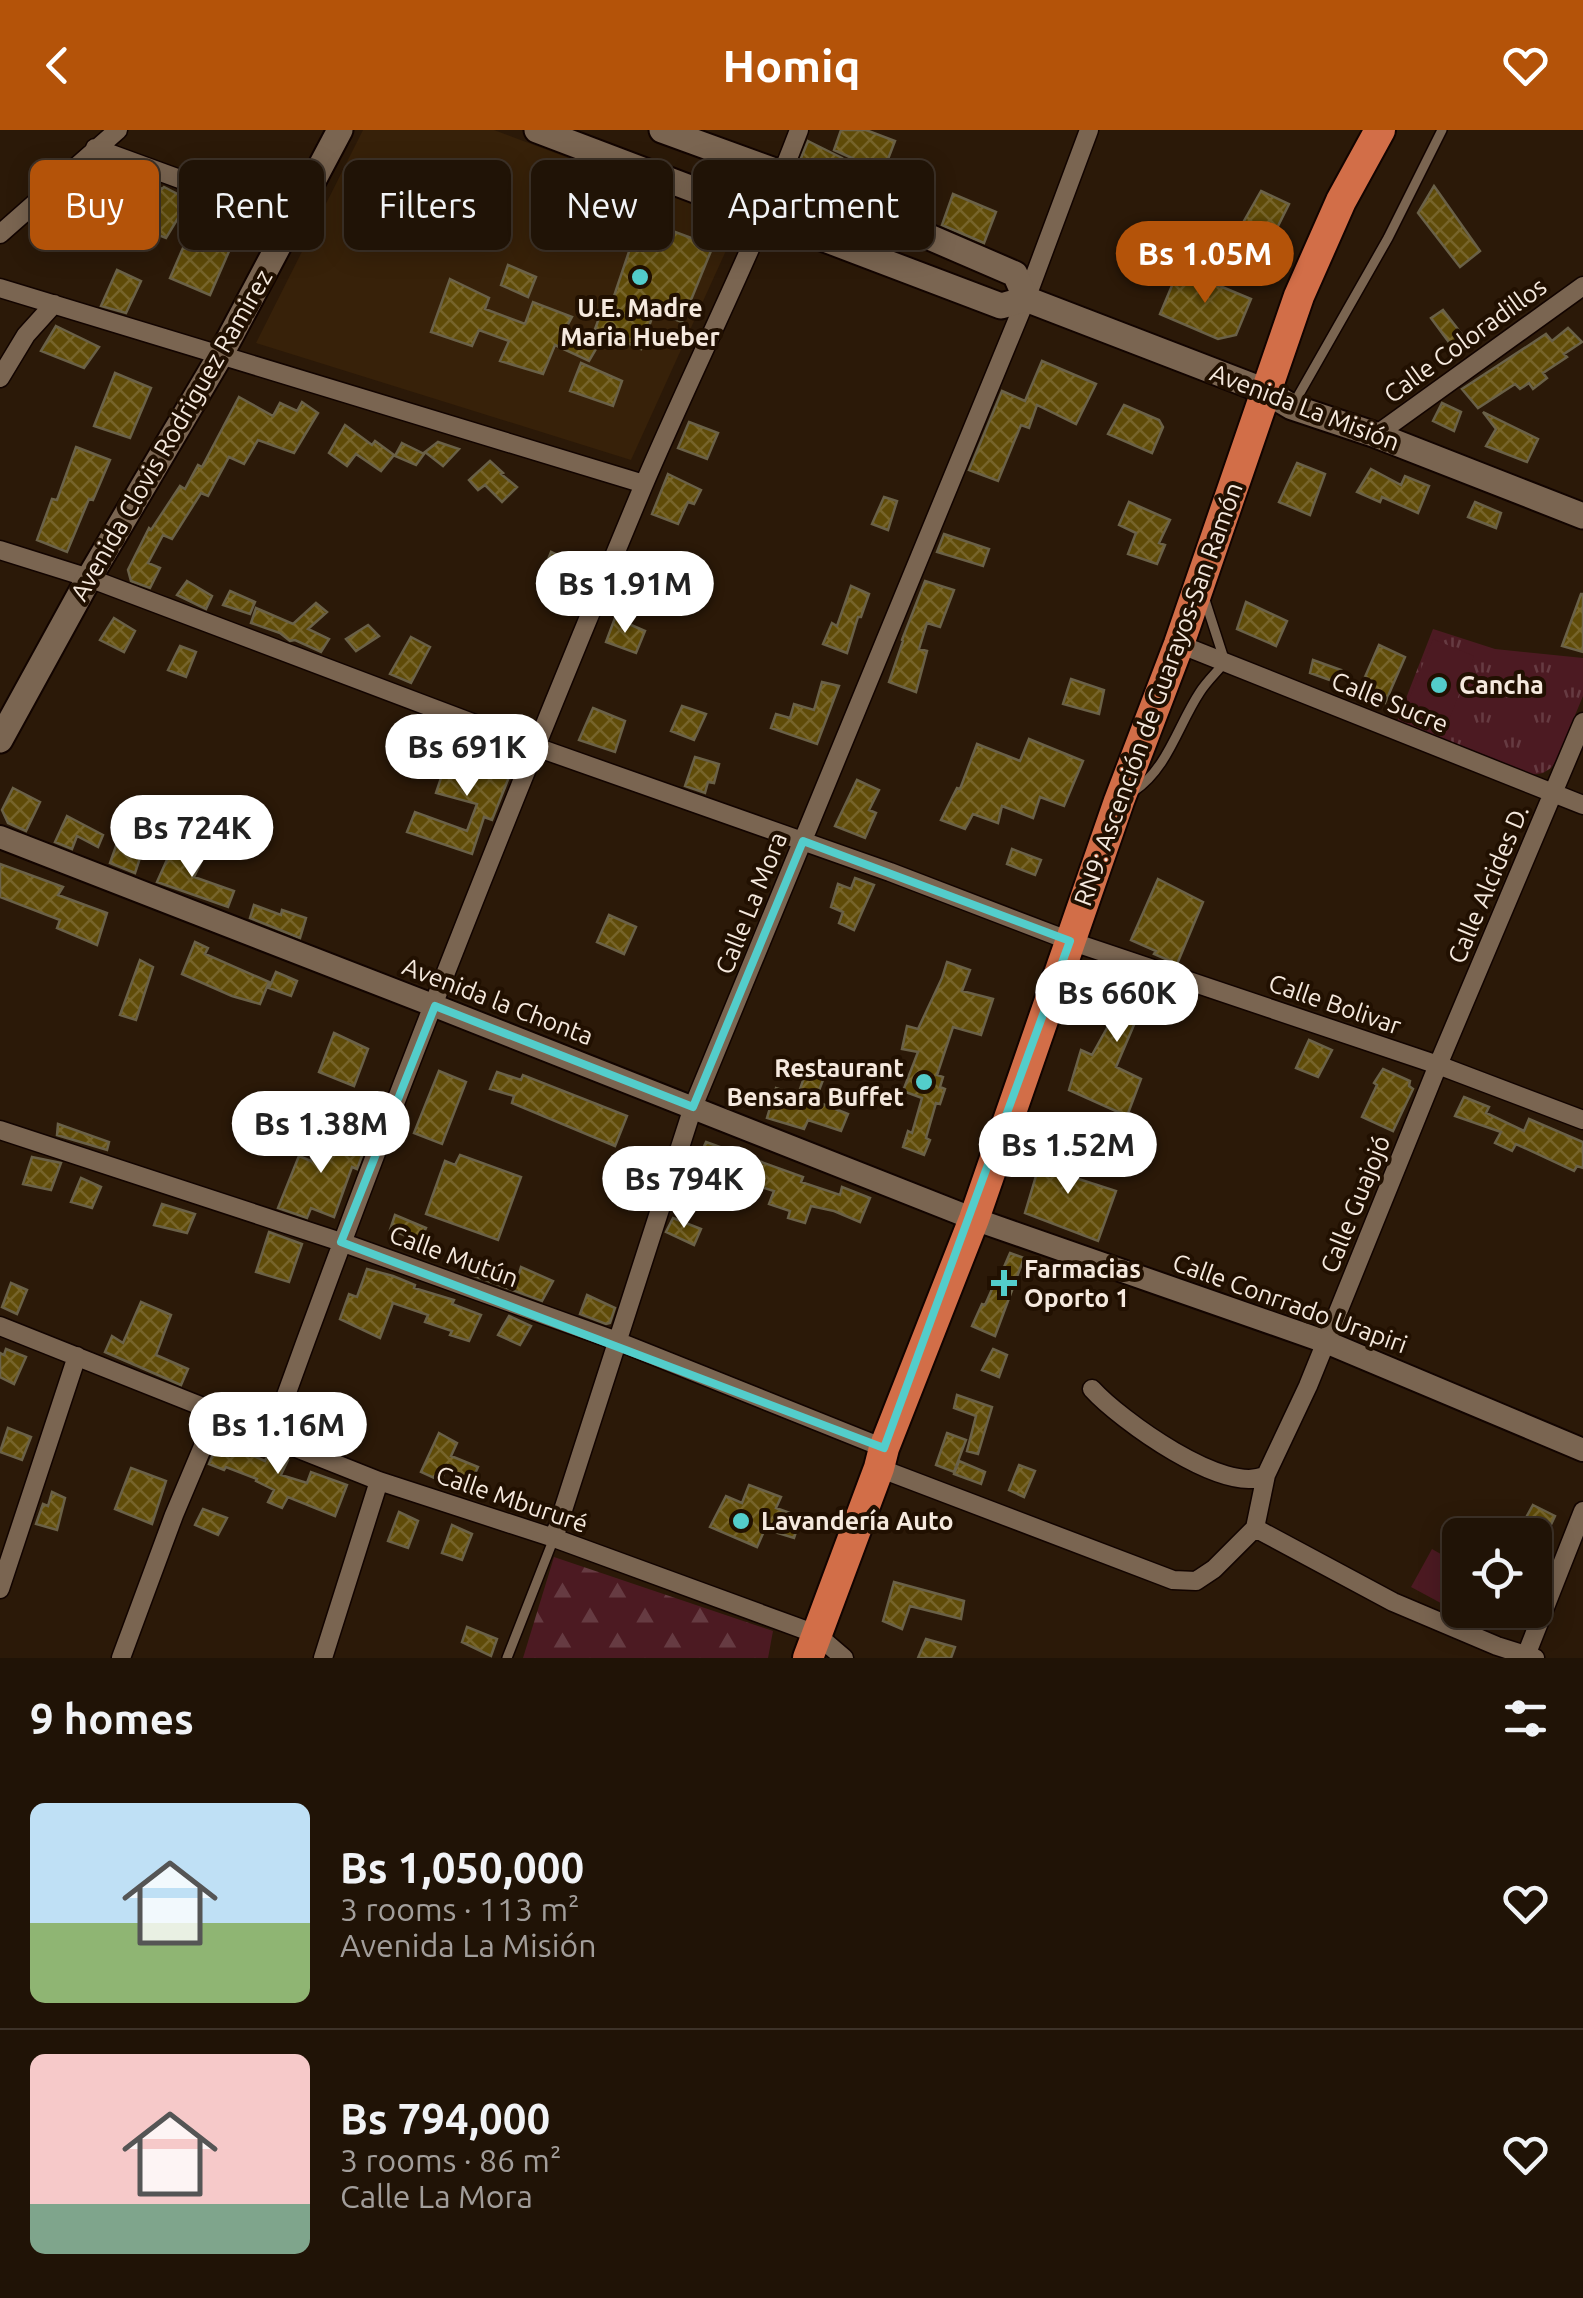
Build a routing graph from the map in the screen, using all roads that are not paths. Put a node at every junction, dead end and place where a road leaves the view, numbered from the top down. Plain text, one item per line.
1 (118, 130) edge
2 (340, 130) edge
3 (537, 130) edge
4 (662, 130) edge
5 (800, 130) edge
6 (1089, 130) edge
7 (1380, 130) edge
8 (1442, 130) edge
9 (95, 148) junction
10 (324, 160) edge
11 (744, 160) edge
12 (788, 160) edge
13 (179, 179) edge
14 (693, 188) edge
15 (0, 234) edge
16 (934, 239) edge
17 (276, 250) edge
18 (749, 250) edge
19 (856, 250) edge
20 (1583, 286) edge
21 (0, 288) edge
22 (1026, 299) junction
23 (54, 304) junction
24 (220, 356) junction
25 (0, 378) edge
26 (1265, 391) junction
27 (1292, 407) junction
28 (1376, 435) junction
29 (644, 484) junction
30 (1583, 516) edge
31 (0, 550) edge
32 (88, 578) junction
33 (1200, 583) junction
34 (1179, 644) junction
35 (1225, 662) junction
36 (1583, 722) edge
37 (0, 740) edge
38 (536, 748) junction
39 (1553, 794) junction
40 (1119, 800) junction
41 (1583, 805) edge
42 (0, 837) edge
43 (803, 841) junction
44 (1070, 941) junction
45 (435, 1006) junction
46 (1438, 1066) junction
47 (693, 1107) junction
48 (1583, 1120) edge
49 (0, 1130) edge
50 (974, 1219) junction
51 (341, 1242) junction
52 (0, 1326) edge
53 (617, 1341) junction
54 (1326, 1342) junction
55 (77, 1356) junction
56 (1092, 1389) dead end
57 (281, 1409) junction
58 (217, 1413) junction
59 (246, 1424) junction
60 (296, 1448) junction
61 (1583, 1450) edge
62 (882, 1458) junction
63 (1266, 1475) junction
64 (379, 1481) junction
65 (1583, 1510) edge
66 (1254, 1528) junction
67 (554, 1538) junction
68 (0, 1589) edge
69 (812, 1646) edge
70 (1529, 1657) edge
71 (121, 1658) edge
72 (323, 1658) edge
73 (507, 1658) edge
74 (844, 1658) edge

1 - 9 street
2 - 10 main road, Avenida Clovis Rodriguez Ramirez
3 - 14 main road, Avenida La Misión
4 - 11 main road, Avenida La Misión
5 - 12 street
6 - 22 street, Calle La Mora
7 - 26 highway, RN9: Ascención de Guarayos-San Ramón
8 - 27 lane
9 - 13 street
9 - 15 street
16 - 22 main road, Avenida La Misión
17 - 24 main road, Avenida Clovis Rodriguez Ramirez
18 - 29 street
19 - 22 main road, Avenida La Misión
20 - 28 street, Calle Coloradillos
21 - 23 street
22 - 26 main road, Avenida La Misión
22 - 43 street, Calle La Mora
23 - 24 street
23 - 25 street
24 - 29 street
24 - 32 main road, Avenida Clovis Rodriguez Ramirez
26 - 27 main road, Avenida La Misión
26 - 33 highway, RN9: Ascención de Guarayos-San Ramón
27 - 28 main road, Avenida La Misión
28 - 30 main road, Avenida La Misión
29 - 38 street
31 - 32 street, Calle Bolivar
32 - 37 main road, Avenida Clovis Rodriguez Ramirez
32 - 38 street, Calle Bolivar
33 - 34 highway, RN9: Ascención de Guarayos-San Ramón
33 - 35 lane
34 - 35 street, Calle Sucre
34 - 40 highway, RN9: Ascención de Guarayos-San Ramón
35 - 39 street, Calle Sucre
35 - 40 lane
36 - 39 street, Calle Alcides D.
38 - 43 street, Calle Bolivar
38 - 45 street
39 - 41 street, Calle Sucre
39 - 46 street, Calle Alcides D.
40 - 44 highway, RN9: Ascención de Guarayos-San Ramón
42 - 45 street, Avenida la Chonta
43 - 44 street, Calle Bolivar
43 - 47 street, Calle La Mora
44 - 46 street, Calle Bolivar
44 - 50 highway, RN9: Ascención de Guarayos-San Ramón
45 - 47 street, Avenida la Chonta
45 - 51 street
46 - 48 street, Calle Bolivar
46 - 54 street, Calle Guajojó
47 - 50 street, Avenida la Chonta
47 - 53 street, Calle La Mora
49 - 51 street, Calle Mutún
50 - 54 street, Calle Conrrado Urapiri
50 - 62 highway, RN9: Ascención de Guarayos-San Ramón
51 - 53 street, Calle Mutún
51 - 57 street
52 - 55 street
53 - 62 street, Calle Mutún
53 - 67 street, Calle La Mora
54 - 61 street, Calle Conrrado Urapiri
54 - 63 street, Calle Guajojó
55 - 58 street
55 - 68 street
56 - 63 street
57 - 59 street
57 - 60 street
58 - 59 street
58 - 71 street
59 - 60 street, Calle Mbururé
60 - 64 street, Calle Mbururé
62 - 66 street, Calle Mutún
62 - 69 highway, RN9: Ascención de Guarayos-San Ramón
63 - 66 street, Calle Guajojó
64 - 67 street, Calle Mbururé
64 - 72 street
65 - 70 street
66 - 70 street
67 - 69 street, Calle Mbururé
67 - 73 lane
69 - 74 street

